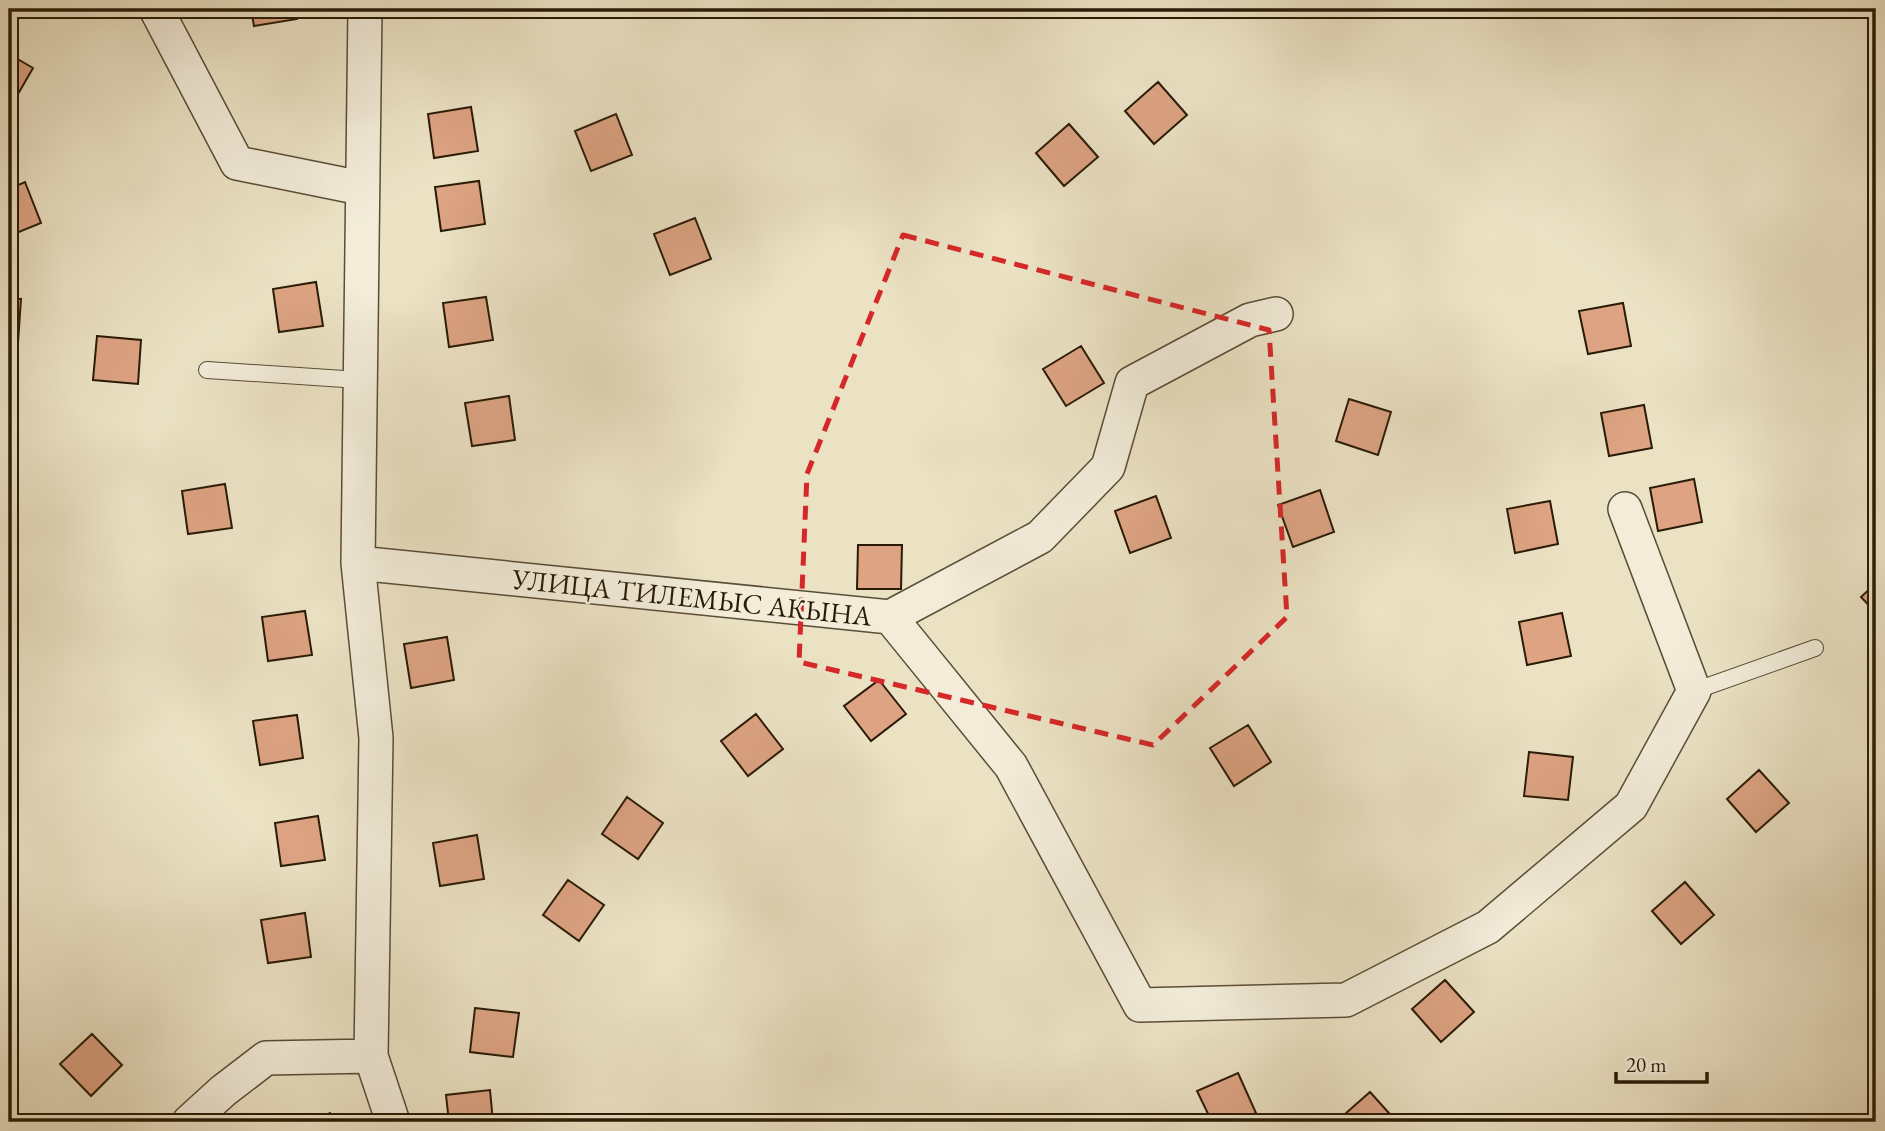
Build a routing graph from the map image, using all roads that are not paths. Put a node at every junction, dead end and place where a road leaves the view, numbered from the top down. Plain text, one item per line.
1 (156, 9) edge
2 (365, 9) edge
3 (361, 188) junction
4 (1276, 314) dead end
5 (206, 370) dead end
6 (359, 380) junction
7 (1625, 509) dead end
8 (358, 563) junction
9 (890, 617) junction
10 (1815, 648) dead end
11 (1694, 691) junction
12 (372, 1056) junction
13 (189, 1122) edge
14 (393, 1122) edge

1 - 3 street
2 - 3 street
3 - 6 street
4 - 9 street, УЛИЦА ТИЛЕМЫС АКЫНА
5 - 6 lane
6 - 8 street
7 - 11 street
8 - 9 street, УЛИЦА ТИЛЕМЫС АКЫНА
8 - 12 street
9 - 11 street
10 - 11 lane
12 - 13 street
12 - 14 street

